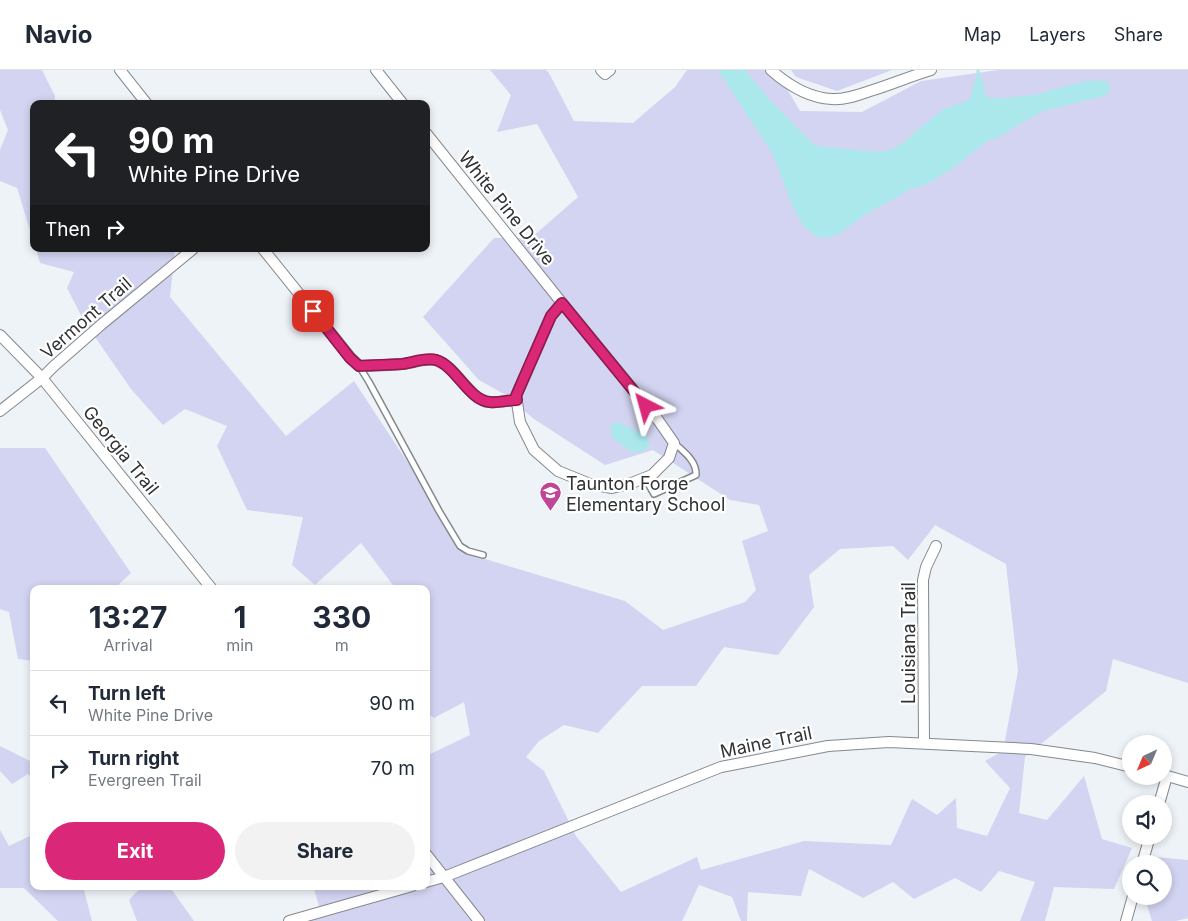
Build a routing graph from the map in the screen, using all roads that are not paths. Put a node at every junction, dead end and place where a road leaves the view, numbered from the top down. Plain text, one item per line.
1 (120, 70) edge
2 (376, 70) edge
3 (601, 70) edge
4 (610, 70) edge
5 (771, 70) edge
6 (932, 70) edge
7 (144, 100) edge
8 (400, 100) edge
9 (430, 138) edge
10 (189, 252) edge
11 (265, 252) edge
12 (562, 303) junction
13 (0, 335) edge
14 (359, 366) junction
15 (42, 378) junction
16 (517, 400) junction
17 (0, 411) edge
18 (674, 443) junction
19 (645, 478) junction
20 (936, 546) dead end
21 (483, 555) dead end
22 (209, 585) edge
23 (924, 743) junction
24 (1122, 765) edge
25 (1172, 778) edge
26 (1188, 782) edge
27 (430, 859) edge
28 (444, 877) junction
29 (430, 881) edge
30 (398, 890) edge
31 (1130, 905) edge
32 (289, 921) edge
33 (479, 921) edge
34 (1126, 921) edge

1 - 7 street
2 - 8 street
3 - 4 street
5 - 6 street
9 - 12 street, White Pine Drive
10 - 15 street, Vermont Trail
11 - 14 street
12 - 16 street
12 - 18 street, White Pine Drive
13 - 15 street, Georgia Trail
14 - 16 street
14 - 21 lane
15 - 17 street, Vermont Trail
15 - 22 street, Georgia Trail
16 - 19 street
18 - 19 street
18 - 19 lane
20 - 23 street, Louisiana Trail
23 - 24 street, Maine Trail
23 - 28 street, Maine Trail
25 - 26 street
27 - 28 street
28 - 29 street, Maine Trail
28 - 33 street
30 - 32 street
31 - 34 street

